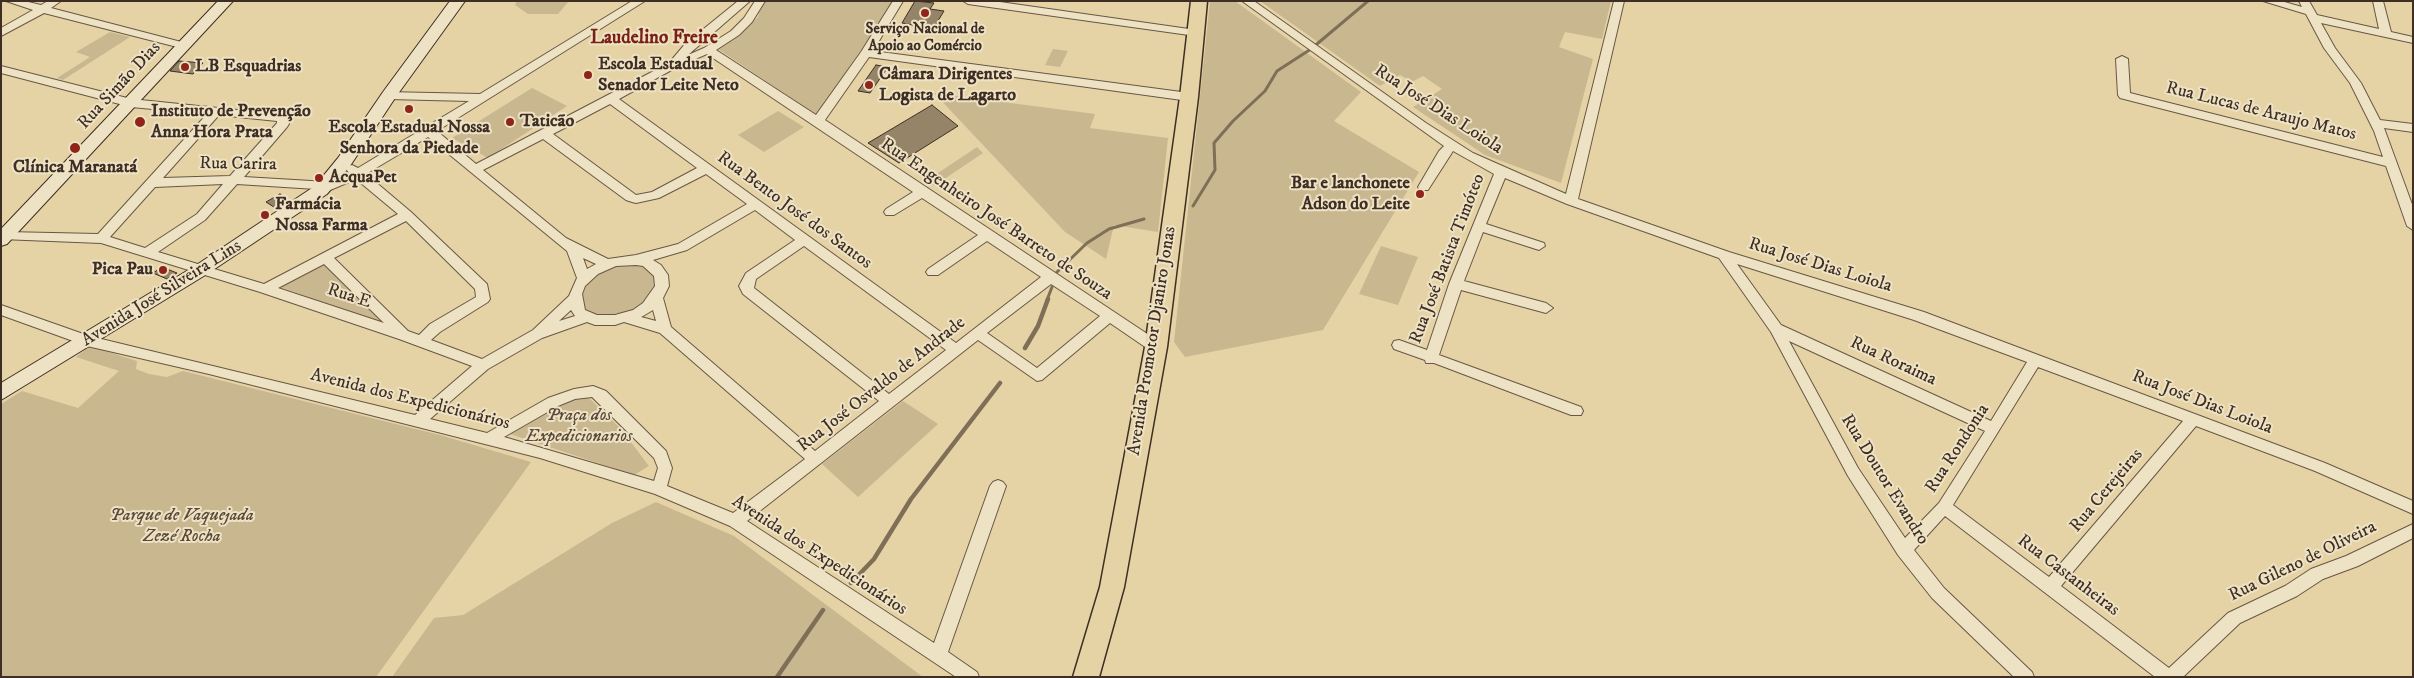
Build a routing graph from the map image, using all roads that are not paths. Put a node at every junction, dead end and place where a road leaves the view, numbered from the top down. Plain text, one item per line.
1 (11, 1) edge
2 (56, 1) edge
3 (226, 1) edge
4 (458, 1) edge
5 (640, 1) edge
6 (745, 1) edge
7 (760, 1) edge
8 (898, 1) edge
9 (968, 1) edge
10 (1199, 1) edge
11 (1247, 1) edge
12 (1619, 1) edge
13 (2268, 1) edge
14 (2378, 1) edge
15 (44, 8) junction
16 (2309, 11) edge
17 (1, 33) edge
18 (1196, 33) junction
19 (2386, 34) junction
20 (2413, 40) edge
21 (185, 46) junction
22 (708, 50) junction
23 (866, 53) junction
24 (685, 57) junction
25 (1325, 57) joint
26 (2122, 59) dead end
27 (672, 65) joint
28 (1, 69) edge
29 (389, 95) junction
30 (1189, 97) junction
31 (483, 98) junction
32 (611, 99) junction
33 (131, 104) junction
34 (215, 113) junction
35 (818, 121) junction
36 (2375, 123) junction
37 (2413, 128) edge
38 (429, 132) junction
39 (545, 134) junction
40 (1452, 145) junction
41 (344, 162) junction
42 (2390, 163) junction
43 (707, 168) junction
44 (475, 169) junction
45 (1501, 172) junction
46 (358, 173) junction
47 (233, 180) junction
48 (151, 183) junction
49 (1424, 187) dead end
50 (323, 188) junction
51 (2406, 188) edge
52 (922, 192) junction
53 (1572, 201) junction
54 (756, 204) junction
55 (890, 212) dead end
56 (407, 215) junction
57 (1479, 226) junction
58 (2413, 226) edge
59 (987, 235) junction
60 (4, 238) edge
61 (101, 239) junction
62 (804, 240) junction
63 (1539, 246) dead end
64 (682, 247) junction
65 (572, 248) junction
66 (148, 252) junction
67 (1724, 255) junction
68 (326, 258) junction
69 (636, 260) junction
70 (607, 264) junction
71 (201, 270) junction
72 (933, 272) dead end
73 (661, 275) junction
74 (1050, 277) junction
75 (584, 278) junction
76 (1456, 284) junction
77 (264, 289) junction
78 (656, 298) junction
79 (574, 299) junction
80 (1546, 308) dead end
81 (1, 310) edge
82 (1109, 316) junction
83 (587, 317) junction
84 (626, 318) junction
85 (665, 329) junction
86 (1776, 329) junction
87 (537, 334) junction
88 (979, 334) junction
89 (404, 335) junction
90 (87, 341) junction
91 (421, 342) junction
92 (1398, 346) dead end
93 (1156, 347) junction
94 (957, 351) junction
95 (1431, 359) junction
96 (2035, 360) junction
97 (482, 366) junction
98 (1, 394) edge
99 (890, 402) junction
100 (1576, 411) dead end
101 (2193, 420) junction
102 (417, 422) junction
103 (1994, 429) junction
104 (489, 439) junction
105 (815, 460) junction
106 (998, 486) dead end
107 (659, 489) junction
108 (1944, 507) junction
109 (2413, 508) edge
110 (735, 521) junction
111 (2413, 530) edge
112 (1904, 550) junction
113 (2050, 588) junction
114 (938, 656) junction
115 (971, 677) edge
116 (1086, 677) edge
117 (2026, 677) edge
118 (2170, 677) edge

1 - 15 street
2 - 15 street
3 - 21 main road, Rua Simão Dias
4 - 29 main road, Avenida José Silveira Lins
5 - 31 street
6 - 24 street
7 - 22 street
8 - 23 street
9 - 18 street
10 - 18 main road, Avenida Promotor Djaniro Jonas
11 - 25 street, Rua José Dias Loiola
12 - 53 street
13 - 16 street
14 - 19 street
15 - 17 street
15 - 21 street
16 - 19 street
16 - 36 street
18 - 30 main road, Avenida Promotor Djaniro Jonas
19 - 20 street
21 - 33 main road, Rua Simão Dias
22 - 24 street
22 - 35 street
23 - 30 street
23 - 35 street
24 - 27 street
25 - 40 street, Rua José Dias Loiola
26 - 42 street, Rua Lucas de Araujo Matos
27 - 32 street
28 - 33 street
29 - 31 street
29 - 41 main road, Avenida José Silveira Lins
30 - 93 main road, Avenida Promotor Djaniro Jonas
31 - 38 street
32 - 39 street
32 - 43 street, Rua Bento José dos Santos
33 - 34 street
33 - 60 main road, Rua Simão Dias
34 - 47 street
34 - 48 street
35 - 52 street, Rua Engenheiro José Barreto de Souza
36 - 37 street
36 - 42 street
38 - 44 street
38 - 46 street
39 - 43 street
39 - 44 street
40 - 45 street, Rua José Dias Loiola
40 - 49 street
41 - 46 street
41 - 50 main road, Avenida José Silveira Lins
42 - 51 street
43 - 54 street, Rua Bento José dos Santos
44 - 65 street
45 - 53 street, Rua José Dias Loiola
45 - 57 street, Rua José Batista Timóteo
46 - 50 street
46 - 56 street
47 - 48 street, Rua Carira
47 - 50 street, Rua Carira
47 - 66 street
48 - 61 street
50 - 71 main road, Avenida José Silveira Lins
51 - 58 street
52 - 55 street
52 - 59 street, Rua Engenheiro José Barreto de Souza
53 - 67 street, Rua José Dias Loiola
54 - 62 street, Rua Bento José dos Santos
54 - 64 street
56 - 68 street
56 - 91 street
57 - 63 street
57 - 76 street, Rua José Batista Timóteo
59 - 72 street
59 - 74 street, Rua Engenheiro José Barreto de Souza
60 - 61 street, Rua E
61 - 66 street, Rua E
62 - 94 street, Rua Bento José dos Santos
62 - 99 street
64 - 69 street
64 - 73 street
65 - 70 street
65 - 75 street
66 - 71 street, Rua E
67 - 86 street, Rua Doutor Evandro
67 - 96 street, Rua José Dias Loiola
68 - 77 street
68 - 89 street
69 - 70 street
69 - 73 street
70 - 75 street
71 - 77 street, Rua E
71 - 90 main road, Avenida José Silveira Lins
73 - 78 street
74 - 82 street, Rua Engenheiro José Barreto de Souza
74 - 88 street, Rua José Osvaldo de Andrade
75 - 79 street
76 - 80 street
76 - 95 street, Rua José Batista Timóteo
77 - 89 street, Rua E
78 - 84 street
78 - 85 street
79 - 83 street
79 - 87 street
81 - 90 street, Avenida dos Expedicionários
82 - 88 street
82 - 93 street, Rua Engenheiro José Barreto de Souza
83 - 84 street
83 - 87 street
84 - 85 street
85 - 105 street
86 - 103 street, Rua Roraima
86 - 112 street, Rua Doutor Evandro
87 - 97 street
88 - 94 street, Rua José Osvaldo de Andrade
89 - 91 street, Rua E
90 - 98 main road, Avenida José Silveira Lins
90 - 102 street, Avenida dos Expedicionários
91 - 97 street, Rua E
92 - 95 street
93 - 116 main road, Avenida Promotor Djaniro Jonas
94 - 99 street, Rua José Osvaldo de Andrade
95 - 100 street
96 - 101 street, Rua José Dias Loiola
96 - 103 street, Rua Rondonia
97 - 102 street
99 - 105 street, Rua José Osvaldo de Andrade
101 - 109 street, Rua José Dias Loiola
101 - 113 street, Rua Cerejeiras
102 - 104 street, Avenida dos Expedicionários
103 - 108 street, Rua Rondonia
104 - 107 street, Avenida dos Expedicionários
104 - 107 street
105 - 110 street, Rua José Osvaldo de Andrade
106 - 114 street
107 - 110 street, Avenida dos Expedicionários
108 - 112 street, Rua Rondonia
108 - 113 street, Rua Castanheiras
110 - 114 street, Avenida dos Expedicionários
111 - 118 street, Rua Gileno de Oliveira
112 - 117 street, Rua Doutor Evandro
113 - 118 street, Rua Castanheiras
114 - 115 street, Avenida dos Expedicionários

